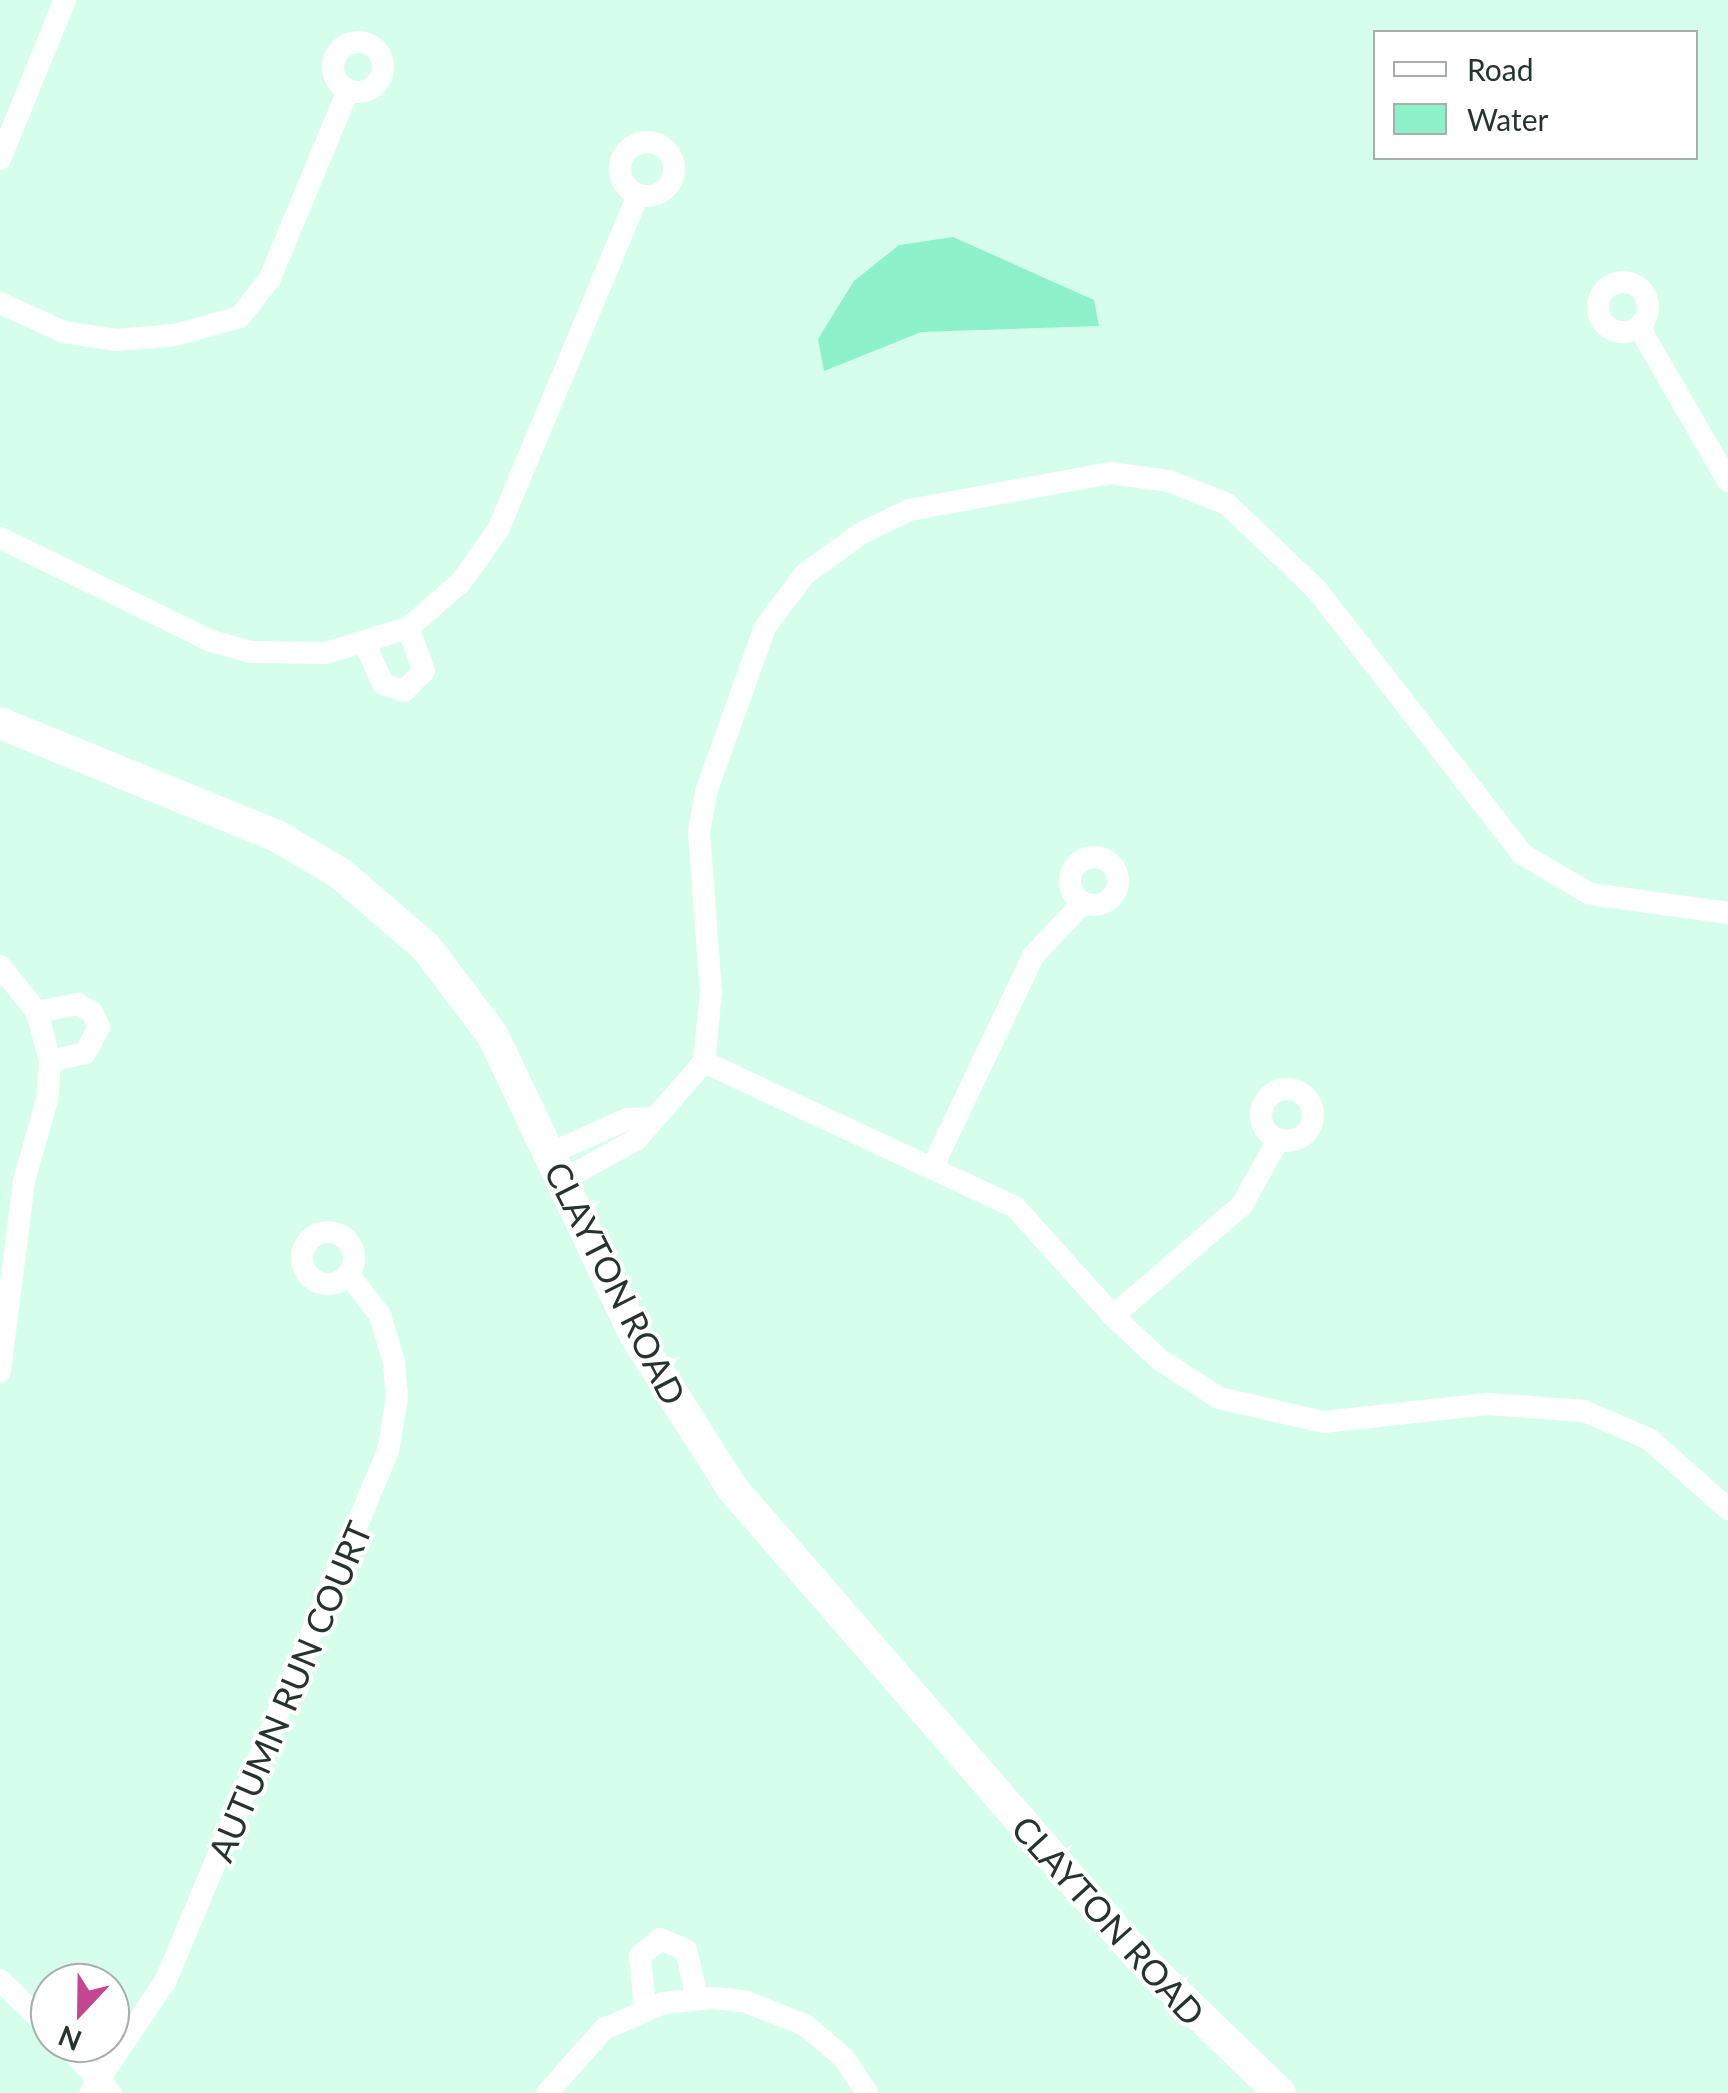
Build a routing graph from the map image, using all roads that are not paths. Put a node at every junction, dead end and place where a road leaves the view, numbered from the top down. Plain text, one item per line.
1 (66, 0) edge
2 (348, 91) dead end
3 (0, 159) edge
4 (638, 195) dead end
5 (0, 304) edge
6 (1639, 328) dead end
7 (1728, 481) edge
8 (0, 538) edge
9 (408, 628) junction
10 (364, 642) junction
11 (0, 722) edge
12 (1083, 903) dead end
13 (1728, 913) edge
14 (0, 966) edge
15 (37, 1012) junction
16 (50, 1060) junction
17 (704, 1062) junction
18 (1278, 1140) dead end
19 (557, 1166) junction
20 (932, 1168) junction
21 (348, 1274) dead end
22 (1113, 1316) junction
23 (0, 1370) edge
24 (1728, 1509) edge
25 (0, 1980) edge
26 (696, 1998) junction
27 (30, 2009) edge
28 (645, 2010) junction
29 (80, 2063) edge
30 (100, 2088) edge
31 (1264, 2088) edge
32 (546, 2093) edge
33 (867, 2093) edge

1 - 3 street
2 - 5 street
4 - 9 street
6 - 7 street
8 - 10 street
9 - 10 street
9 - 10 street
11 - 19 main road, CLAYTON ROAD
12 - 20 street
13 - 17 street
14 - 15 street
15 - 16 street
15 - 16 street
16 - 23 street
17 - 19 street
17 - 20 street
18 - 22 street
19 - 31 main road, CLAYTON ROAD
20 - 22 street
21 - 30 street, AUTUMN RUN COURT
22 - 24 street
25 - 27 street
26 - 28 street
26 - 28 street
26 - 33 street
28 - 32 street
29 - 30 street

